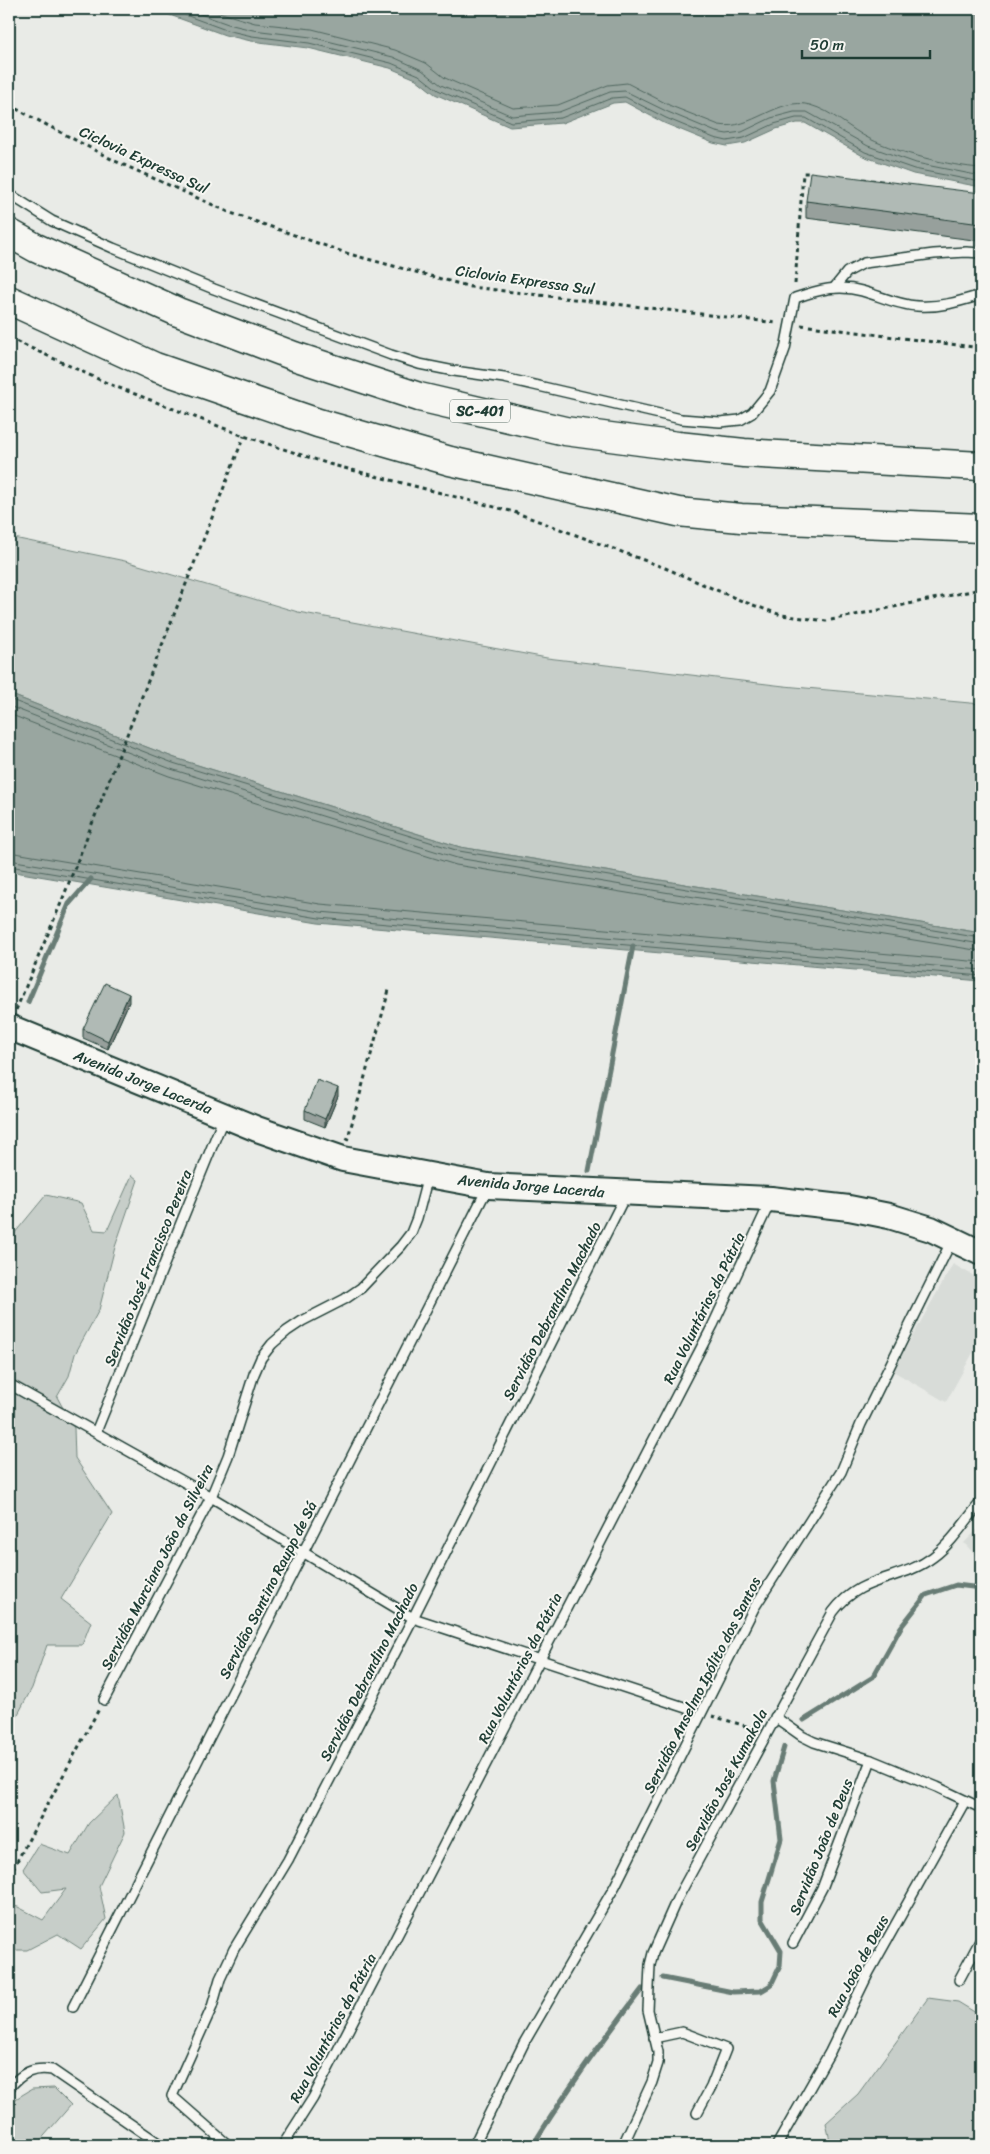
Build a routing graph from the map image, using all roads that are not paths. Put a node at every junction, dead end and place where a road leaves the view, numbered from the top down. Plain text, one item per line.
1 (9, 194) edge
2 (9, 233) edge
3 (981, 254) edge
4 (834, 288) junction
5 (981, 295) edge
6 (9, 300) edge
7 (981, 466) edge
8 (981, 528) edge
9 (9, 1027) edge
10 (224, 1115) junction
11 (428, 1176) junction
12 (488, 1186) junction
13 (626, 1194) junction
14 (772, 1199) junction
15 (953, 1238) junction
16 (979, 1250) edge
17 (9, 1384) edge
18 (96, 1432) junction
19 (211, 1497) junction
20 (981, 1502) edge
21 (304, 1551) junction
22 (413, 1618) junction
23 (539, 1660) junction
24 (104, 1700) road end
25 (690, 1708) dead end
26 (775, 1717) junction
27 (871, 1760) junction
28 (965, 1801) junction
29 (981, 1808) edge
30 (981, 1939) edge
31 (793, 1943) dead end
32 (959, 1980) dead end
33 (73, 2008) dead end
34 (654, 2038) junction
35 (9, 2088) edge
36 (697, 2113) dead end
37 (162, 2145) edge
38 (228, 2145) edge
39 (283, 2145) edge
40 (474, 2145) edge
41 (622, 2145) edge
42 (777, 2145) edge

1 - 4 lane
2 - 7 highway, SC-401
3 - 4 lane
4 - 5 lane
6 - 8 highway
9 - 10 main road, Avenida Jorge Lacerda
10 - 11 main road, Avenida Jorge Lacerda
10 - 18 lane, Servidão José Francisco Pereira
11 - 12 main road, Avenida Jorge Lacerda
11 - 19 lane, Servidão Marciano João da Silveira
12 - 13 main road, Avenida Jorge Lacerda
12 - 21 lane, Servidão Santino Raupp de Sá
13 - 14 main road, Avenida Jorge Lacerda
13 - 22 lane, Servidão Debrandino Machado
14 - 15 main road, Avenida Jorge Lacerda
14 - 23 lane, Rua Voluntários da Pátria
15 - 16 main road, Avenida Jorge Lacerda
15 - 40 lane, Servidão Anselmo Ipólito dos Santos
17 - 18 lane
18 - 19 lane
19 - 21 lane
19 - 24 lane, Servidão Marciano João da Silveira
20 - 26 lane, Servidão José Kumakola
21 - 22 lane
21 - 33 lane, Servidão Santino Raupp de Sá
22 - 23 lane
22 - 38 lane, Servidão Debrandino Machado
23 - 25 lane
23 - 39 lane, Rua Voluntários da Pátria
26 - 27 lane
26 - 34 lane, Servidão José Kumakola
27 - 28 lane
27 - 31 lane, Servidão João de Deus
28 - 29 lane
28 - 42 lane, Rua João de Deus
30 - 32 lane
34 - 36 lane
34 - 41 lane, Servidão José Kumakola
35 - 37 lane

